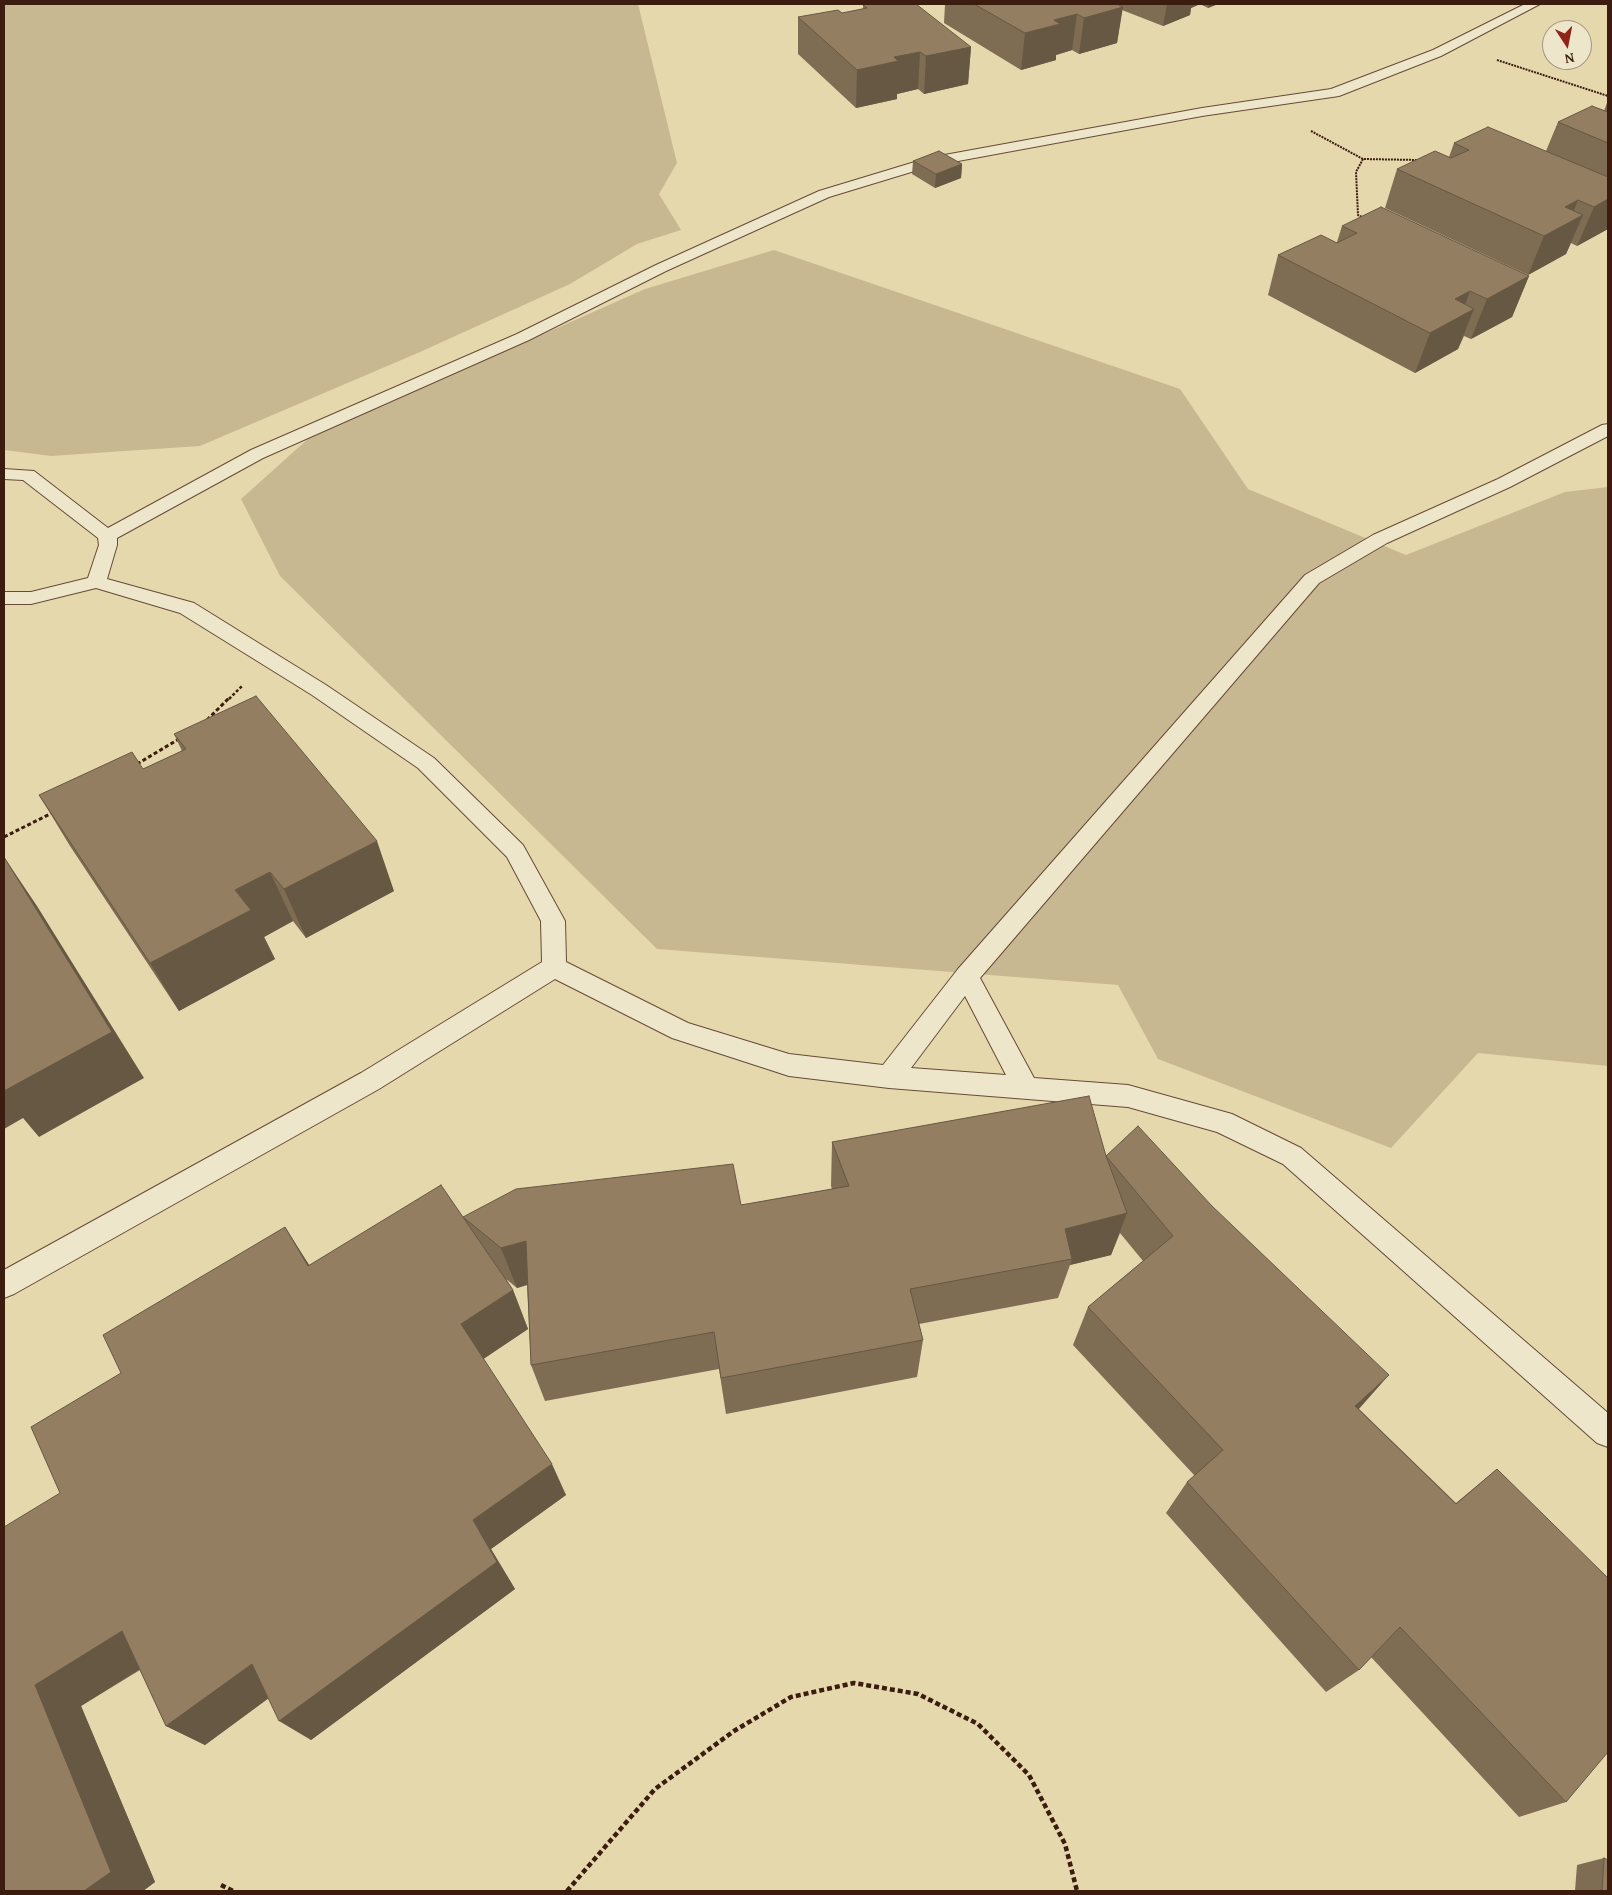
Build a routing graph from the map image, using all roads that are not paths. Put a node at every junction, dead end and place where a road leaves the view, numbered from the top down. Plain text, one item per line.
1 (1534, 4) edge
2 (1608, 429) edge
3 (4, 474) edge
4 (108, 536) junction
5 (96, 582) junction
6 (4, 598) edge
7 (554, 967) junction
8 (967, 976) junction
9 (889, 1077) junction
10 (1026, 1088) junction
11 (4, 1285) edge
12 (1608, 1432) edge

1 - 4 lane
2 - 8 lane
3 - 4 lane
4 - 5 lane
5 - 6 lane
5 - 7 lane
7 - 9 lane
7 - 11 lane
8 - 9 lane
8 - 10 lane
9 - 10 lane
10 - 12 lane

